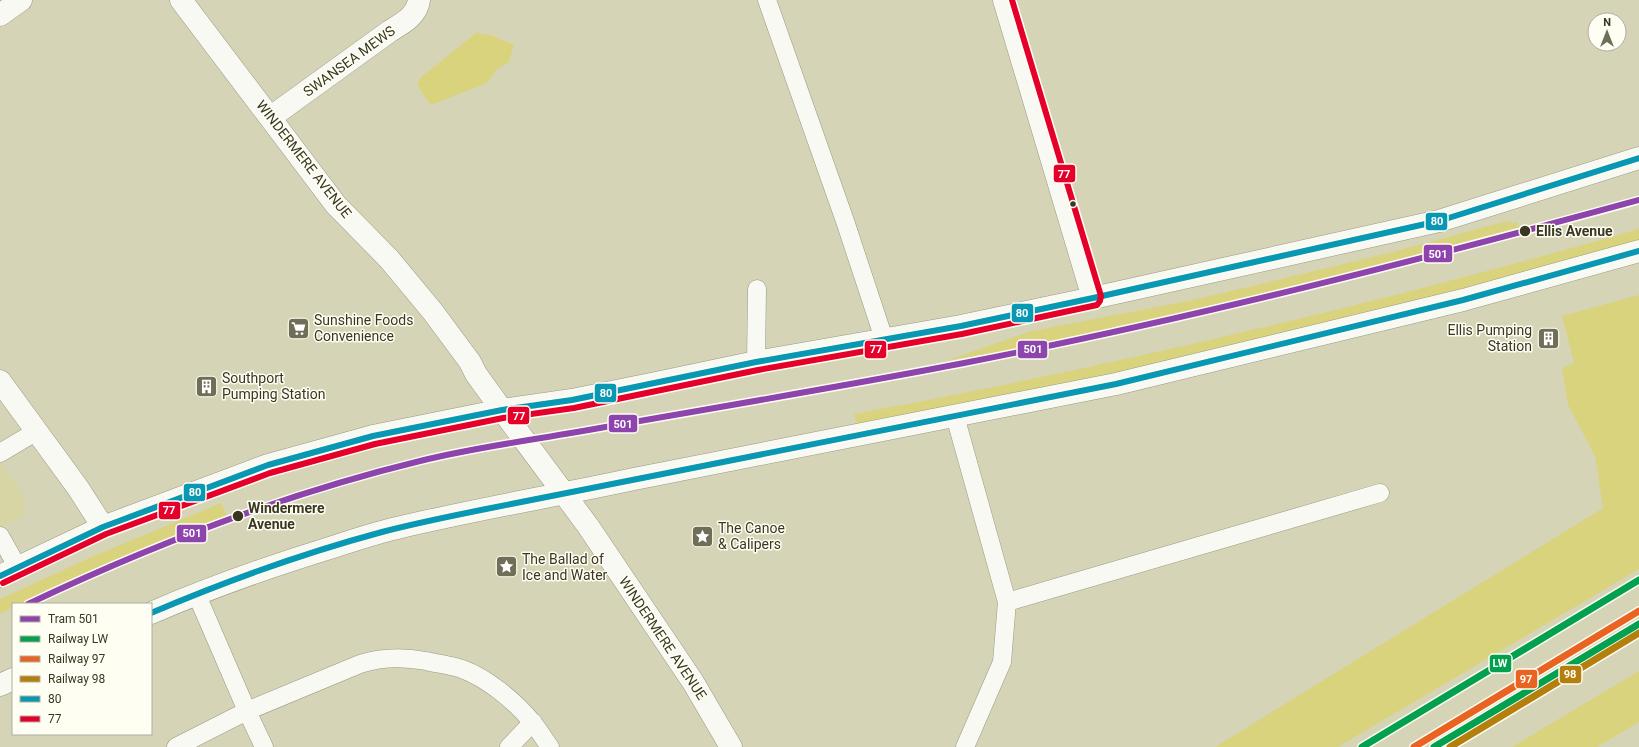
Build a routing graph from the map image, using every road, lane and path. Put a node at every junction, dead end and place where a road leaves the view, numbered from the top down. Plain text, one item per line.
1 (21, 0) edge
2 (181, 0) edge
3 (419, 0) edge
4 (766, 0) edge
5 (1004, 0) edge
6 (0, 15) edge
7 (271, 117) junction
8 (1639, 158) edge
9 (1639, 251) edge
10 (757, 288) dead end
11 (1093, 298) junction
12 (884, 339) junction
13 (756, 362) junction
14 (0, 381) edge
15 (502, 410) junction
16 (955, 416) junction
17 (37, 431) junction
18 (0, 453) edge
19 (1380, 493) dead end
20 (564, 494) junction
21 (103, 527) junction
22 (0, 536) edge
23 (9, 572) edge
24 (196, 593) junction
25 (1007, 602) junction
26 (152, 612) edge
27 (12, 679) edge
28 (0, 685) edge
29 (247, 711) junction
30 (533, 722) junction
31 (176, 747) edge
32 (264, 747) edge
33 (509, 747) edge
34 (550, 747) edge
35 (731, 747) edge
36 (965, 747) edge

1 - 6 main road
2 - 7 main road, WINDERMERE AVENUE
3 - 7 main road, SWANSEA MEWS
4 - 12 lane
5 - 11 main road
7 - 15 main road, WINDERMERE AVENUE
8 - 11 main road
9 - 16 main road
10 - 13 lane
11 - 12 main road
12 - 13 main road
13 - 15 main road
14 - 17 main road
15 - 20 main road, WINDERMERE AVENUE
15 - 21 main road
16 - 20 main road
16 - 25 lane
17 - 18 lane
17 - 21 main road
19 - 25 lane
20 - 24 main road
20 - 35 main road, WINDERMERE AVENUE
21 - 23 main road
22 - 23 lane
24 - 26 main road
24 - 29 lane
25 - 36 lane
27 - 28 main road
29 - 30 lane
29 - 31 lane
29 - 32 lane
30 - 33 lane
30 - 34 lane

